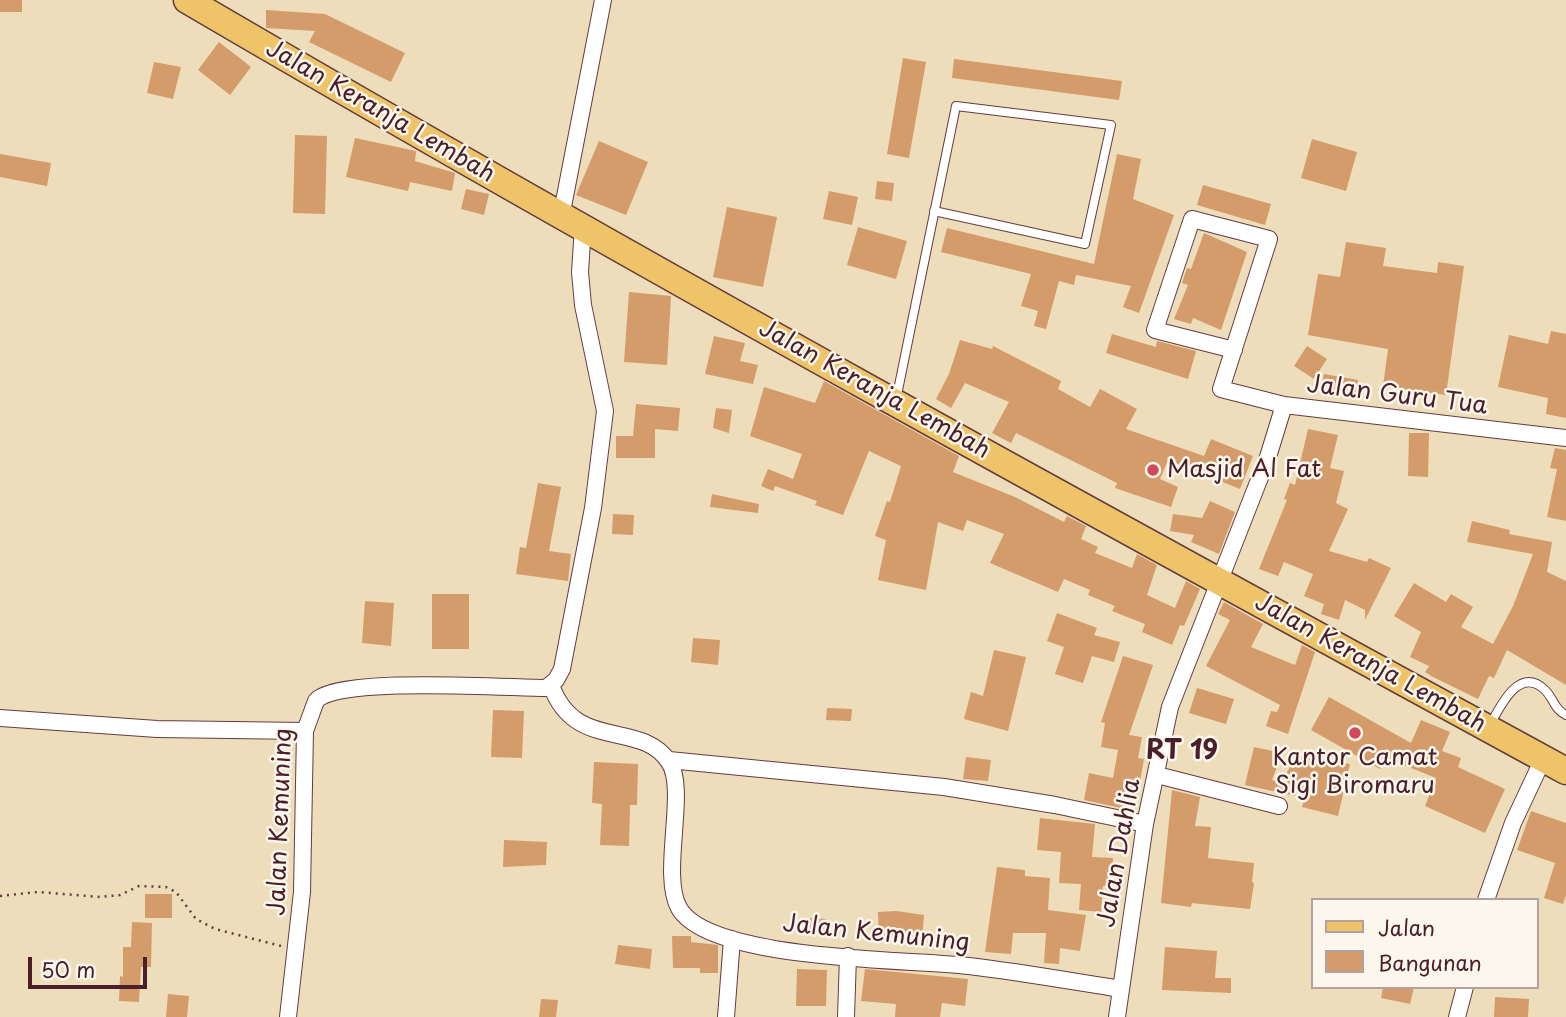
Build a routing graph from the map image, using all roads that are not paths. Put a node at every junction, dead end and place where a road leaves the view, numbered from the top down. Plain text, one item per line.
1 (187, 0) edge
2 (603, 0) edge
3 (934, 211) junction
4 (572, 222) junction
5 (1234, 350) junction
6 (896, 403) junction
7 (1284, 405) junction
8 (1566, 438) edge
9 (1221, 581) junction
10 (551, 685) junction
11 (1566, 715) edge
12 (0, 718) edge
13 (1487, 730) junction
14 (305, 731) junction
15 (1543, 759) junction
16 (668, 760) junction
17 (1566, 771) edge
18 (1157, 775) junction
19 (1279, 806) dead end
20 (1145, 824) junction
21 (1487, 898) edge
22 (732, 939) junction
23 (848, 956) junction
24 (1121, 989) junction
25 (1464, 989) edge
26 (288, 1017) edge
27 (726, 1017) edge
28 (846, 1017) edge
29 (1117, 1017) edge
30 (1457, 1017) edge

1 - 4 main road, Jalan Keranja Lembah
2 - 4 street
3 - 3 lane
3 - 6 lane
4 - 6 main road, Jalan Keranja Lembah
4 - 10 street
5 - 5 street
5 - 7 street
6 - 9 main road, Jalan Keranja Lembah
7 - 8 street, Jalan Guru Tua
7 - 9 street, Jalan Guru Tua
9 - 13 main road, Jalan Keranja Lembah
9 - 18 street, Jalan Dahlia
10 - 14 street, Jalan Kemuning
10 - 16 street
11 - 13 lane
12 - 14 street
13 - 15 main road, Jalan Keranja Lembah
14 - 26 street, Jalan Kemuning
15 - 17 main road, Jalan Keranja Lembah
15 - 21 street
16 - 20 street
16 - 22 street, Jalan Kemuning
18 - 19 street
18 - 20 street, Jalan Dahlia
20 - 24 street, Jalan Dahlia
22 - 23 street, Jalan Kemuning
22 - 27 street
23 - 24 street, Jalan Kemuning
23 - 28 street
24 - 29 street, Jalan Dahlia
25 - 30 street

